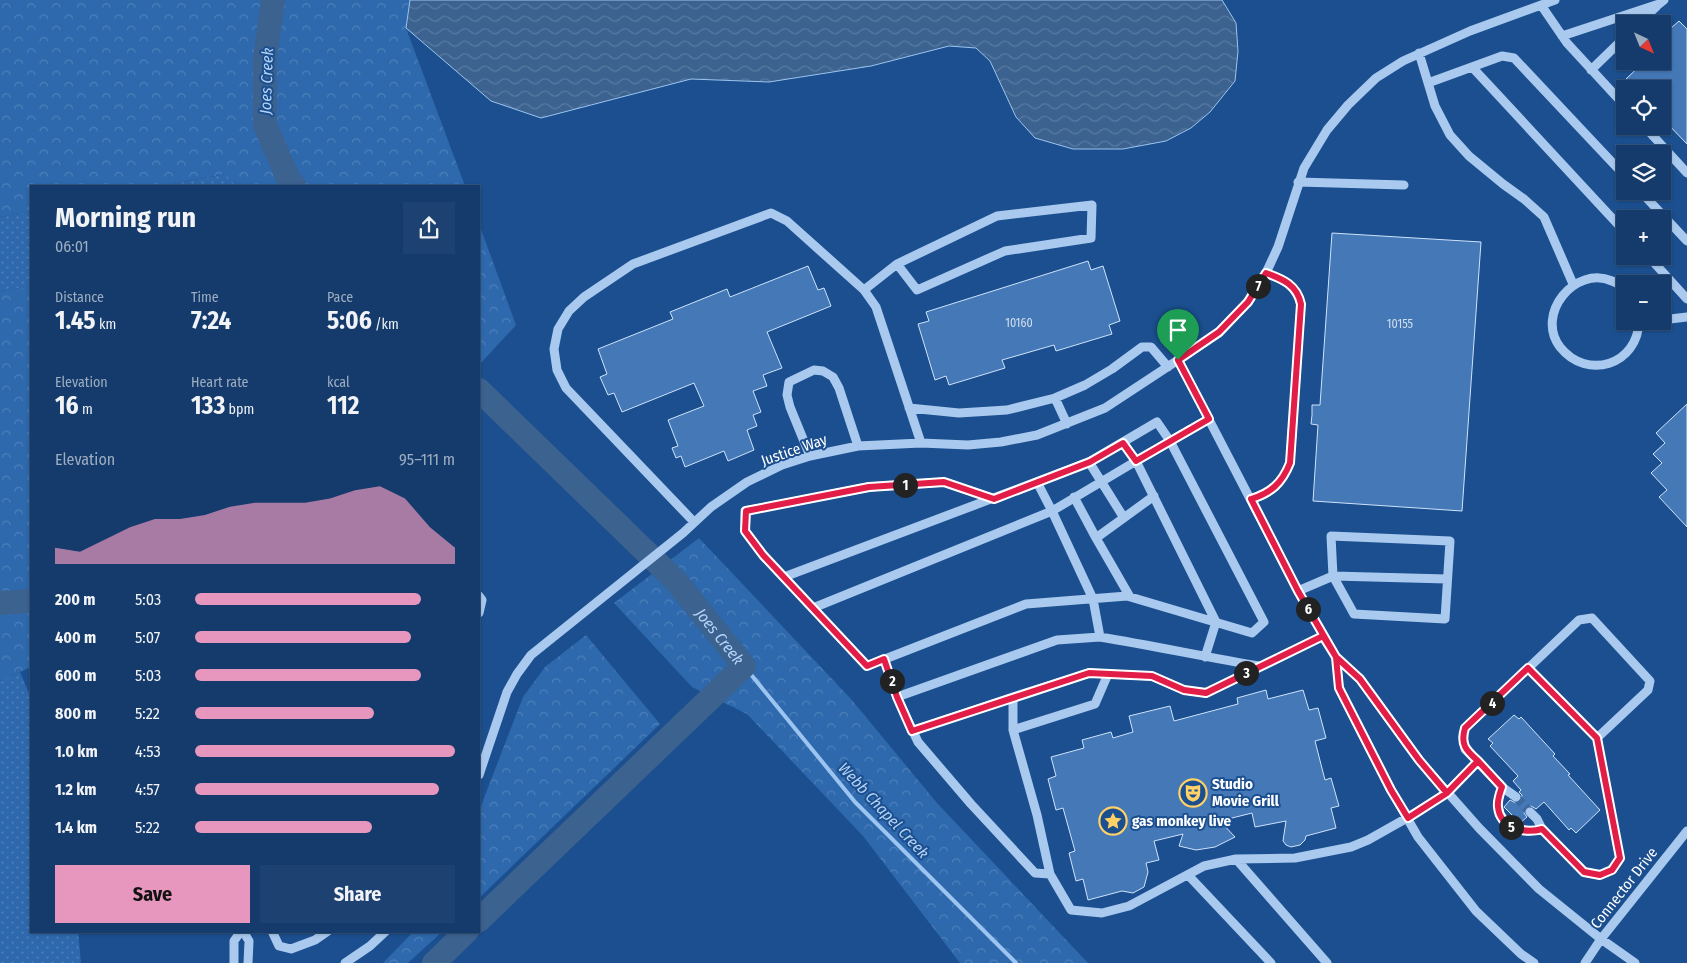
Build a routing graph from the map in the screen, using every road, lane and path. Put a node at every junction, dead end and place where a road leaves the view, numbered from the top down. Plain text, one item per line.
1 (1555, 0) edge
2 (1662, 2) edge
3 (1540, 5) junction
4 (1648, 15) edge
5 (1562, 36) junction
6 (1616, 46) edge
7 (1419, 53) junction
8 (1472, 67) junction
9 (1591, 70) junction
10 (1428, 83) junction
11 (1616, 96) edge
12 (1652, 135) edge
13 (1616, 166) edge
14 (1687, 173) edge
15 (1298, 182) junction
16 (1404, 185) dead end
17 (1648, 200) edge
18 (1616, 222) edge
19 (1687, 241) edge
20 (897, 264) junction
21 (1656, 265) edge
22 (1266, 273) junction
23 (1616, 283) edge
24 (1573, 284) junction
25 (864, 290) junction
26 (1687, 299) edge
27 (1687, 317) edge
28 (1671, 319) edge
29 (1639, 330) edge
30 (1178, 360) junction
31 (1168, 367) junction
32 (1055, 398) junction
33 (909, 408) junction
34 (1209, 419) junction
35 (1067, 424) junction
36 (1170, 441) junction
37 (921, 443) junction
38 (1123, 443) junction
39 (858, 446) junction
40 (810, 456) junction
41 (1136, 461) junction
42 (1090, 462) junction
43 (1037, 482) junction
44 (1102, 482) junction
45 (1154, 496) junction
46 (1074, 497) junction
47 (994, 499) junction
48 (1251, 499) junction
49 (1052, 511) junction
50 (1124, 518) junction
51 (694, 522) junction
52 (1096, 538) junction
53 (1333, 576) junction
54 (784, 577) junction
55 (1448, 579) junction
56 (1298, 591) junction
57 (1130, 597) junction
58 (1094, 599) junction
59 (813, 608) junction
60 (1216, 622) junction
61 (1323, 636) junction
62 (1100, 637) junction
63 (1205, 657) junction
64 (1336, 657) junction
65 (884, 659) junction
66 (1260, 666) junction
67 (1528, 668) junction
68 (1108, 674) junction
69 (1013, 696) junction
70 (897, 697) junction
71 (1013, 730) junction
72 (912, 731) junction
73 (1597, 738) junction
74 (1478, 761) junction
75 (480, 771) edge
76 (1502, 787) junction
77 (1447, 793) junction
78 (1516, 797) tunnel mouth
79 (1530, 812) tunnel mouth
80 (1408, 818) junction
81 (1542, 829) junction
82 (1687, 831) edge
83 (1236, 859) junction
84 (1050, 874) junction
85 (1188, 875) junction
86 (240, 933) edge
87 (243, 933) edge
88 (273, 933) edge
89 (325, 933) edge
90 (384, 933) edge
91 (1601, 939) junction
92 (234, 963) edge
93 (248, 963) edge
94 (345, 963) edge
95 (1271, 963) edge
96 (1327, 963) edge
97 (1534, 963) edge
98 (1585, 963) edge
99 (1635, 963) edge

1 - 3 street, Justice Way
2 - 4 street
2 - 5 street
3 - 5 street
3 - 7 street, Justice Way
5 - 9 street
6 - 9 street
7 - 10 street
7 - 15 street, Justice Way
8 - 10 street
8 - 13 street
8 - 18 street
9 - 11 street
10 - 24 street
12 - 14 street
15 - 16 street
15 - 22 street, Justice Way
17 - 19 street
20 - 20 street
20 - 25 street
21 - 26 street
22 - 30 street, Justice Way
22 - 48 street
23 - 24 street
24 - 29 street
25 - 33 street
25 - 51 street
27 - 28 street
30 - 31 street, Justice Way
30 - 34 street
31 - 32 street
31 - 35 street, Justice Way
32 - 33 street
32 - 35 street
33 - 37 street
34 - 36 street
34 - 48 street
35 - 37 street, Justice Way
36 - 38 street
36 - 41 street
36 - 60 street
37 - 39 street, Justice Way
38 - 41 street
38 - 42 street
39 - 40 street, Justice Way
39 - 40 street
40 - 51 street, Justice Way
41 - 44 street
41 - 45 street
42 - 43 street
42 - 44 street
43 - 47 street
43 - 49 street
44 - 46 street
44 - 50 street
45 - 50 street
45 - 60 street
46 - 49 street
46 - 52 street
47 - 54 street
47 - 54 street
48 - 56 street
49 - 58 street
49 - 59 street
50 - 52 street
51 - 75 street, Justice Way
52 - 57 street
53 - 55 street
53 - 55 street
53 - 55 street
53 - 56 street
54 - 59 street
56 - 61 street
57 - 58 street
57 - 60 street
58 - 62 street
58 - 65 street
59 - 65 street
60 - 63 street
61 - 64 street
61 - 66 street
62 - 63 street
62 - 70 street
63 - 66 street
64 - 77 street
64 - 80 street
65 - 70 street
66 - 68 street
67 - 73 street
67 - 73 street
67 - 74 street
68 - 69 street
68 - 71 street
69 - 71 street
69 - 72 street
70 - 72 street
71 - 84 street
72 - 84 street
73 - 81 street
74 - 76 street
74 - 77 street
76 - 78 street
76 - 81 street
77 - 80 street
77 - 91 street
79 - 81 street
80 - 83 street
80 - 97 street
82 - 91 street, Connector Drive
83 - 85 street
83 - 96 street
84 - 85 street
85 - 95 street
86 - 92 street
87 - 93 street
88 - 89 street
90 - 94 street
91 - 98 street, Connector Drive
91 - 99 street

